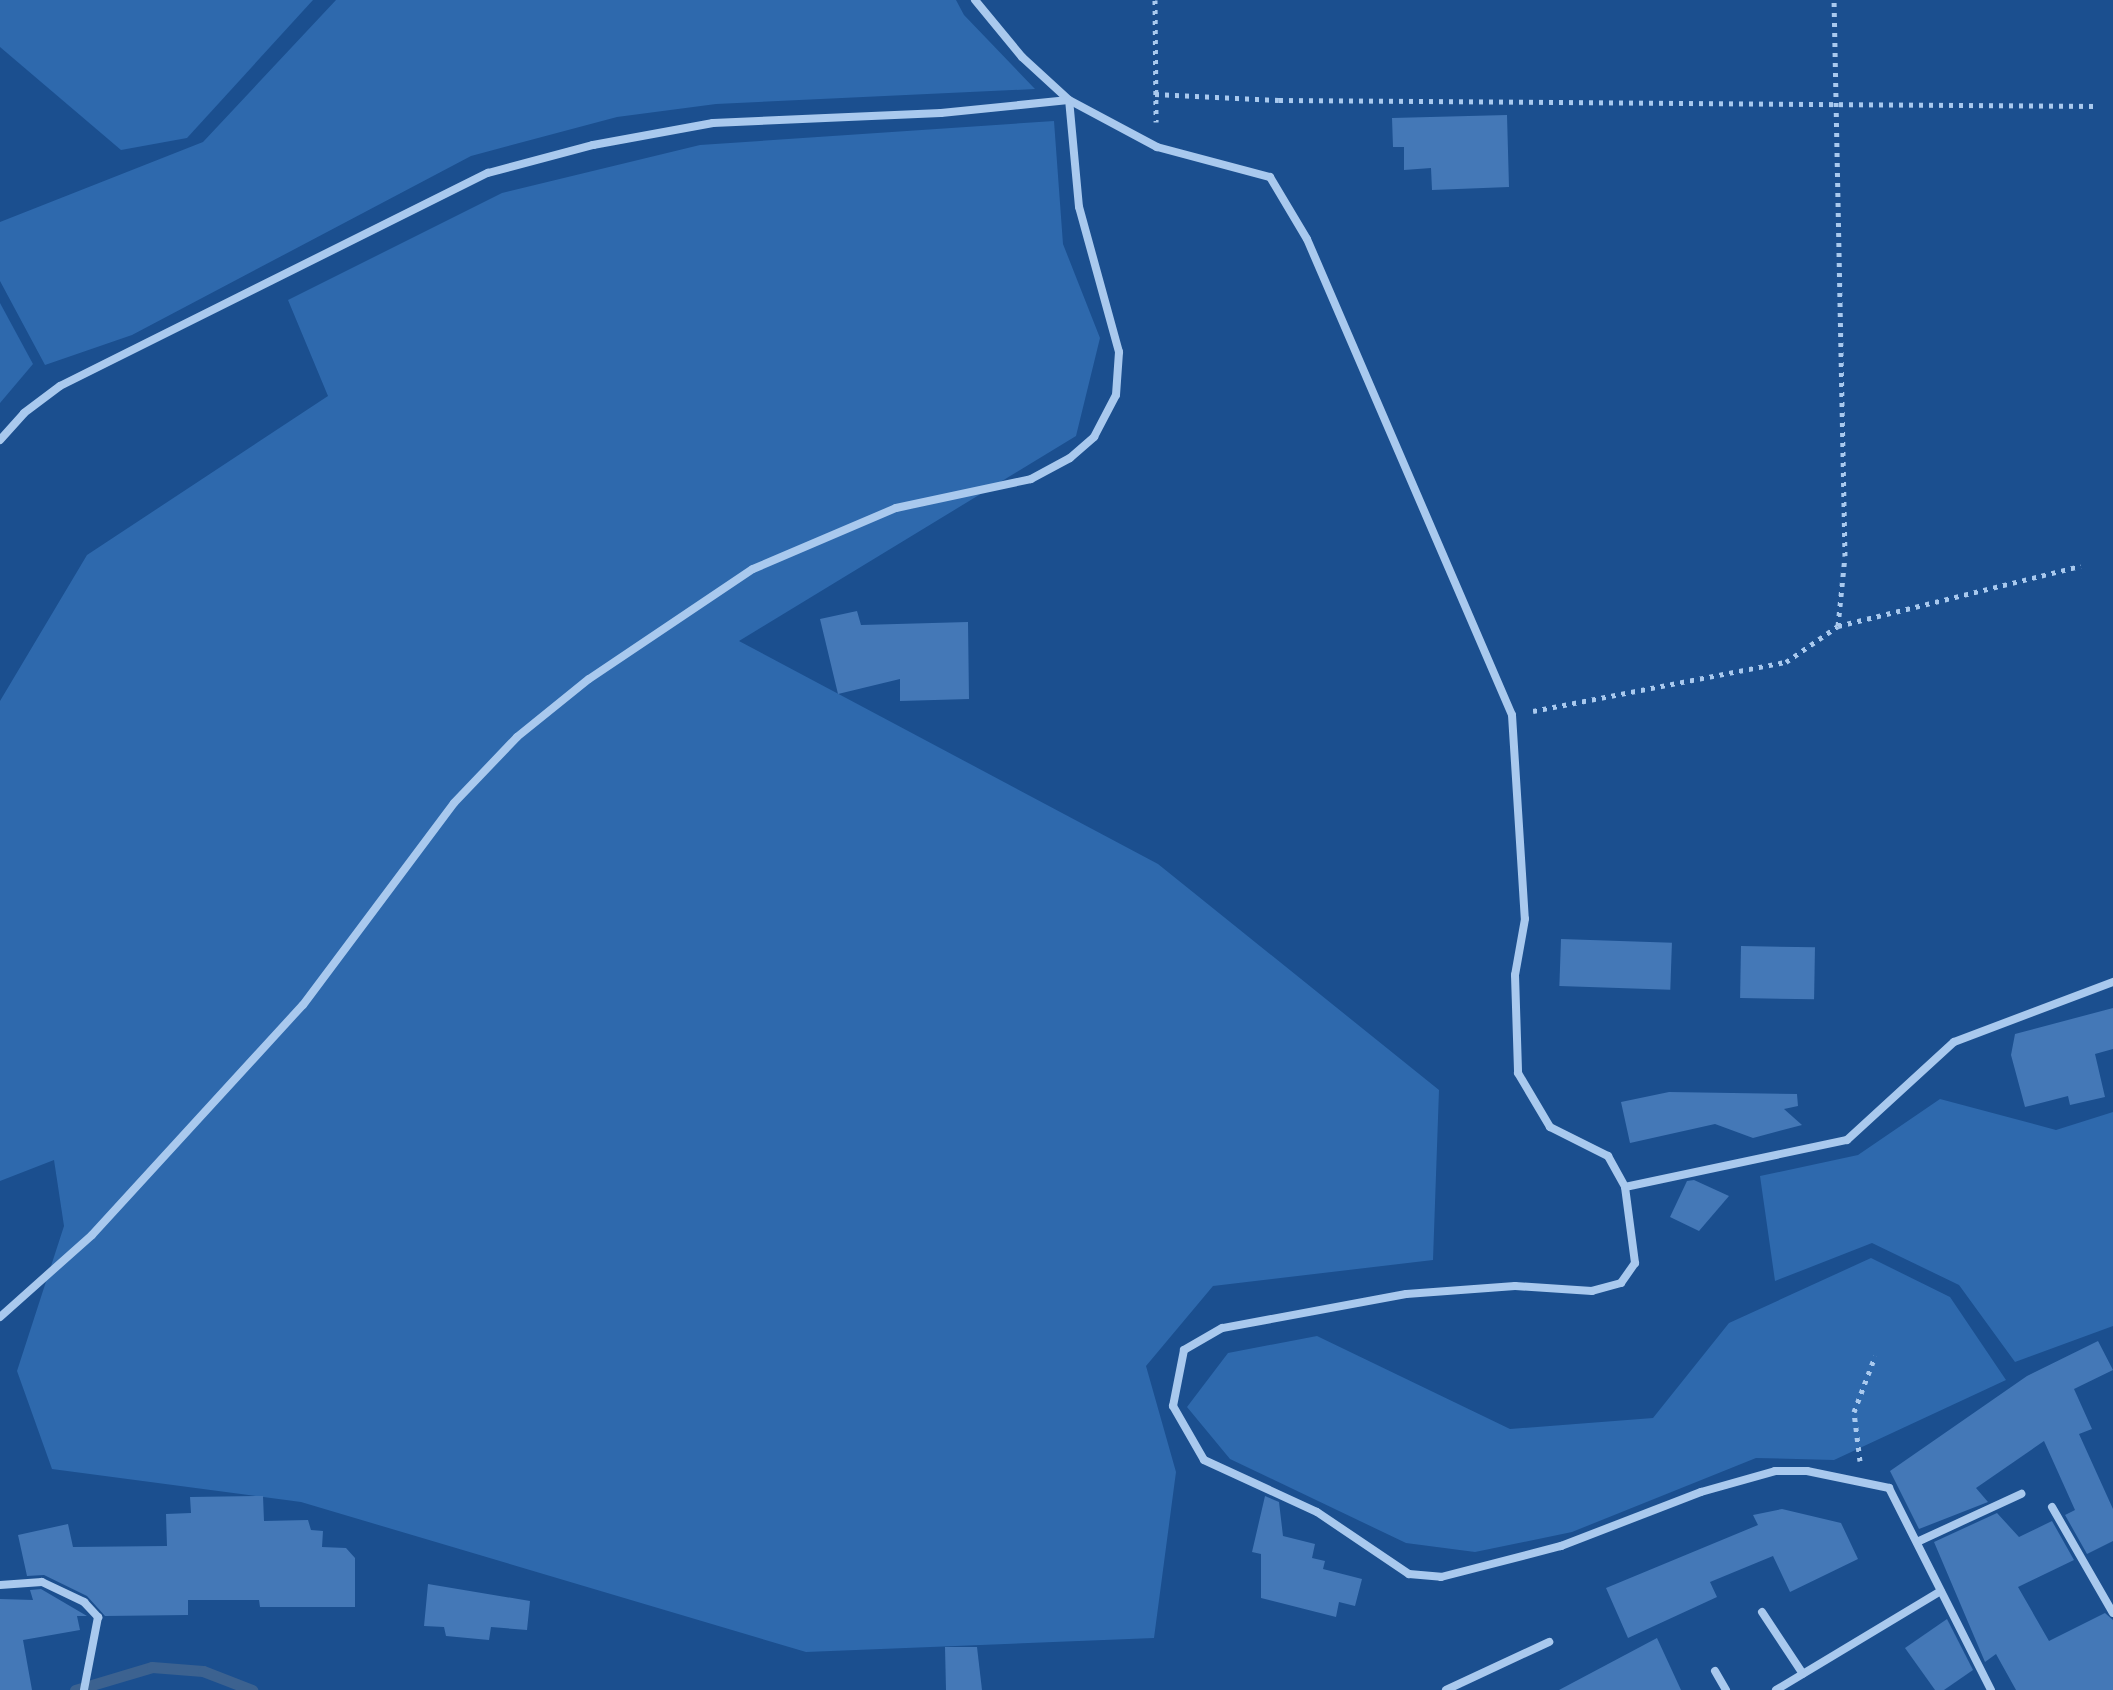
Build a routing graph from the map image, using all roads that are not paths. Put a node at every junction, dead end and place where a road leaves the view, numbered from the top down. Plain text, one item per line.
1 (975, 0) edge
2 (1069, 100) junction
3 (0, 440) edge
4 (2113, 982) edge
5 (1625, 1187) junction
6 (0, 1317) edge
7 (2021, 1494) dead end
8 (2052, 1507) dead end
9 (1917, 1542) junction
10 (0, 1585) edge
11 (1941, 1591) junction
12 (1762, 1612) dead end
13 (2113, 1613) edge
14 (1549, 1642) dead end
15 (1715, 1671) dead end
16 (1803, 1674) junction
17 (84, 1690) edge
18 (1446, 1690) edge
19 (1726, 1690) edge
20 (1776, 1690) edge
21 (1991, 1690) edge

1 - 2 street
2 - 3 street
2 - 5 street
2 - 6 street
4 - 5 street
5 - 9 street
7 - 9 street
8 - 13 street
9 - 11 street
10 - 17 street
11 - 16 street
11 - 21 street
12 - 16 street
14 - 18 street
15 - 19 street
16 - 20 street

